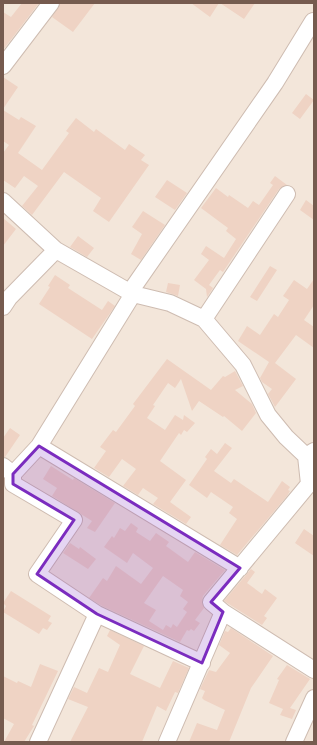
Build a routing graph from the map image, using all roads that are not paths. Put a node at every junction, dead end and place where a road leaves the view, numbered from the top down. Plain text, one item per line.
1 (51, 3) edge
2 (313, 21) edge
3 (3, 66) edge
4 (287, 194) dead end
5 (3, 201) edge
6 (56, 250) junction
7 (131, 293) junction
8 (3, 307) edge
9 (204, 319) junction
10 (39, 446) junction
11 (310, 454) edge
12 (8, 470) edge
13 (240, 568) junction
14 (223, 612) junction
15 (97, 614) junction
16 (202, 663) junction
17 (314, 670) edge
18 (314, 698) edge
19 (38, 742) edge
20 (167, 742) edge
21 (294, 742) edge

1 - 3 street
2 - 7 street
4 - 9 street
5 - 6 street
6 - 7 street
6 - 8 street
7 - 9 street
7 - 10 street
9 - 11 street
10 - 12 street
10 - 13 street
11 - 13 street
12 - 15 street
13 - 14 street
14 - 16 street
14 - 17 street
15 - 16 street
15 - 19 street
16 - 20 street
18 - 21 street

